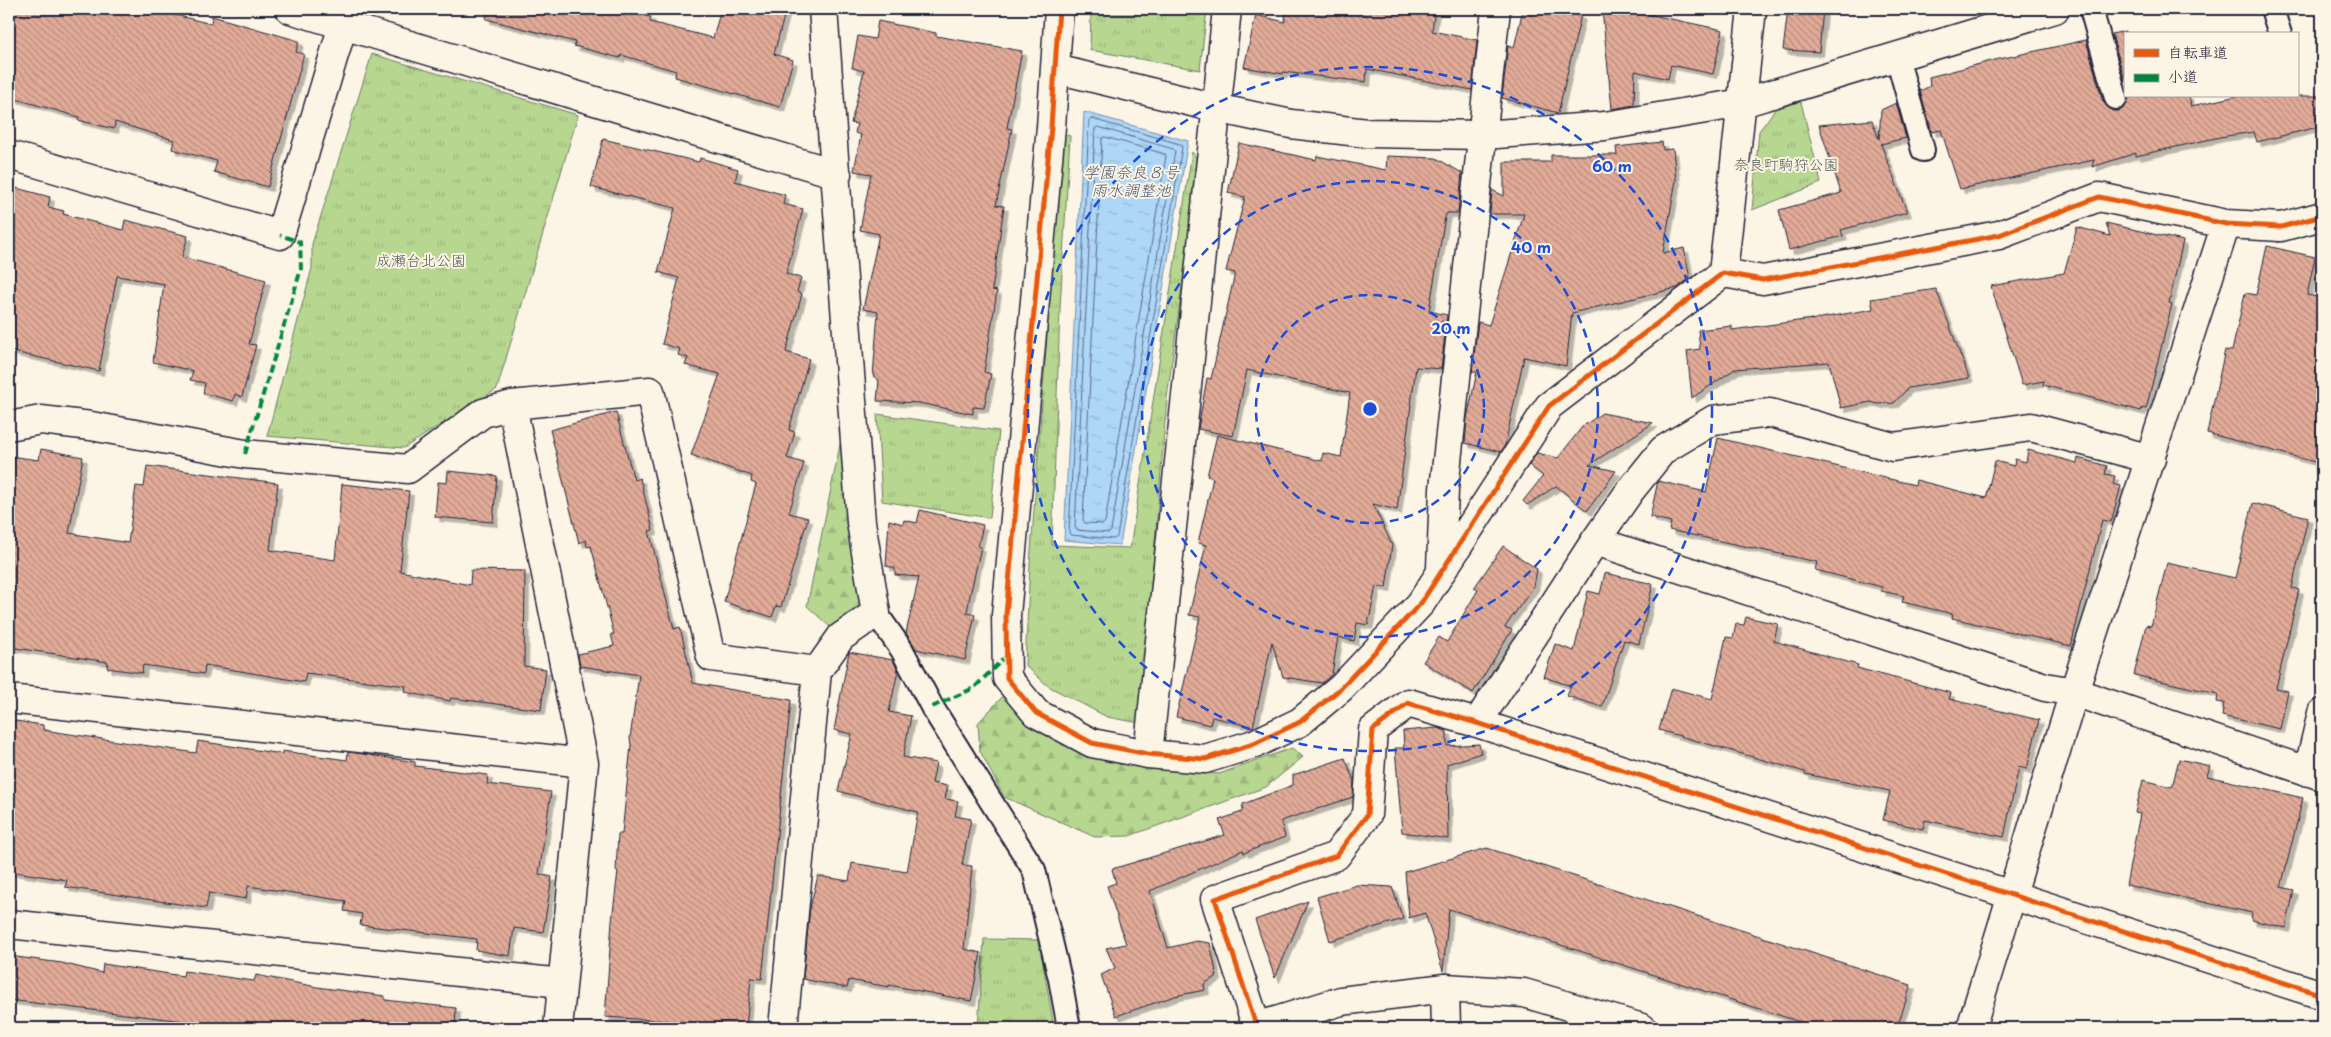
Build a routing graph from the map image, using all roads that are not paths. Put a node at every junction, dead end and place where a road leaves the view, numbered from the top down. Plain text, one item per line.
1 (290, 9) edge
2 (823, 9) edge
3 (1059, 9) edge
4 (1228, 9) edge
5 (1496, 9) edge
6 (1752, 9) edge
7 (2055, 9) edge
8 (2090, 9) edge
9 (2272, 9) edge
10 (2027, 13) edge
11 (343, 25) junction
12 (2279, 32) edge
13 (1897, 57) junction
14 (1056, 69) junction
15 (2116, 98) dead end
16 (1742, 103) junction
17 (1216, 108) junction
18 (1483, 136) junction
19 (1922, 150) dead end
20 (9, 156) edge
21 (837, 174) junction
22 (2322, 216) edge
23 (2226, 224) junction
24 (1723, 273) junction
25 (512, 405) junction
26 (9, 426) edge
27 (2151, 458) junction
28 (1595, 541) junction
29 (1441, 568) junction
30 (876, 613) junction
31 (817, 671) junction
32 (2074, 692) junction
33 (9, 699) edge
34 (2322, 713) edge
35 (1477, 723) junction
36 (1148, 754) junction
37 (584, 763) junction
38 (2315, 774) edge
39 (2012, 895) junction
40 (9, 924) edge
41 (562, 983) junction
42 (1445, 988) junction
43 (2322, 995) edge
44 (558, 1028) edge
45 (783, 1028) edge
46 (1069, 1028) edge
47 (1255, 1028) edge
48 (1446, 1028) edge
49 (1642, 1028) edge
50 (1971, 1028) edge

1 - 11 street
2 - 21 street
3 - 14 street
4 - 17 street
5 - 18 street
6 - 16 street
7 - 10 street
8 - 15 lane
9 - 12 lane
10 - 13 street
11 - 20 street
11 - 21 street
13 - 16 street
13 - 19 lane
14 - 17 street
14 - 36 street
16 - 18 street
16 - 24 street
17 - 18 street
17 - 36 street
18 - 29 street
21 - 30 street
22 - 23 street
23 - 24 street
23 - 27 street
24 - 29 street
25 - 26 street
25 - 31 street
25 - 37 street
27 - 28 street
27 - 32 street
28 - 32 street
28 - 35 street
29 - 36 street
30 - 31 street
30 - 46 lane
31 - 45 street
32 - 38 street
32 - 39 street
33 - 37 street
34 - 38 street
35 - 39 street
35 - 47 street
37 - 41 street
39 - 43 street
39 - 50 street
40 - 41 street
41 - 44 street
42 - 47 street
42 - 48 street
42 - 49 street

